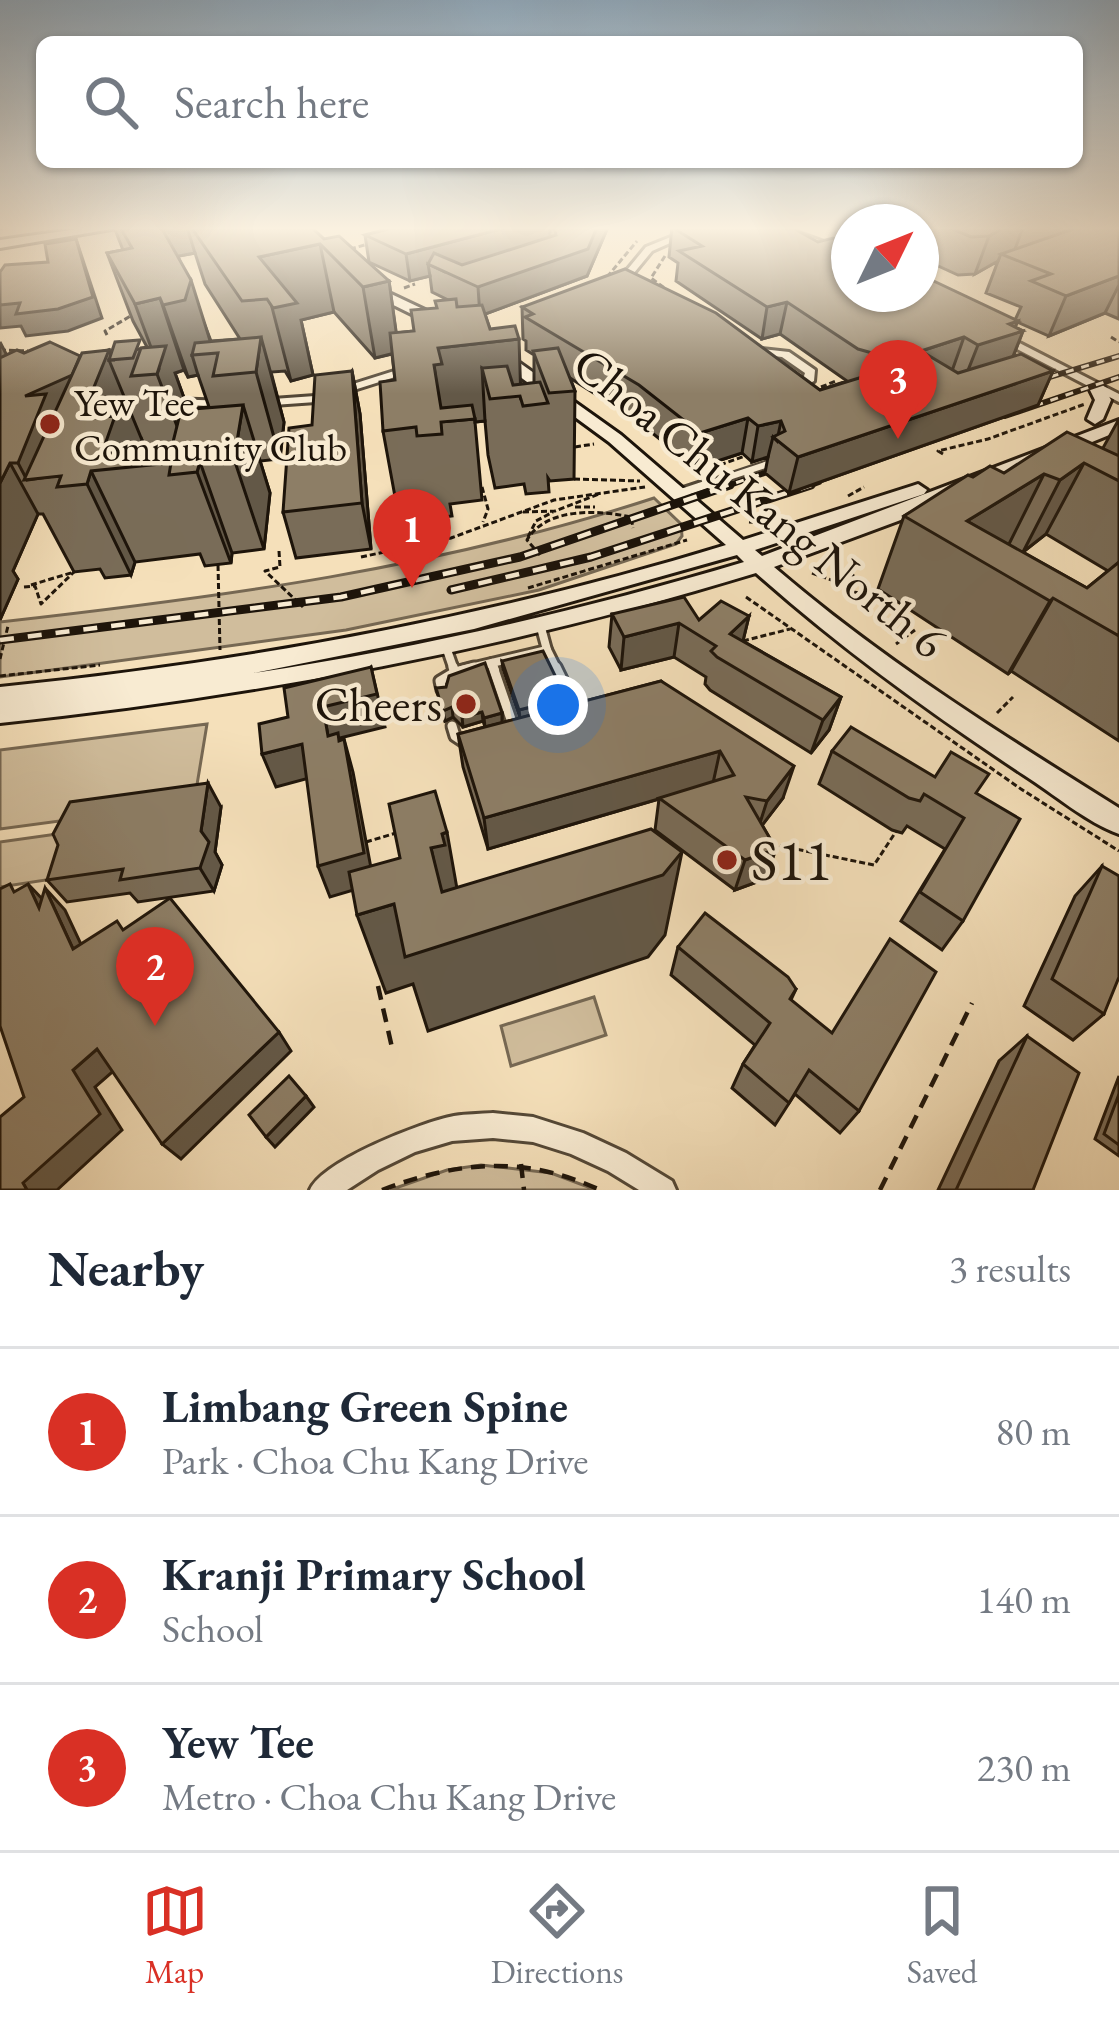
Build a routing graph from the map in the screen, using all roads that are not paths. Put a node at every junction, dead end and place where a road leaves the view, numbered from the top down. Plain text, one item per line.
1 (359, 283) edge
2 (621, 283) edge
3 (617, 287) edge
4 (449, 327) edge
5 (477, 342) edge
6 (431, 361) edge
7 (751, 364) edge
8 (1054, 364) junction
9 (1033, 371) edge
10 (777, 381) edge
11 (1106, 395) edge
12 (148, 397) edge
13 (1119, 410) edge
14 (1119, 425) edge
15 (771, 463) dead end
16 (663, 486) junction
17 (750, 557) junction
18 (540, 622) junction
19 (445, 644) junction
20 (548, 650) junction
21 (492, 663) junction
22 (455, 672) junction
23 (442, 690) edge
24 (0, 696) edge
25 (0, 713) edge
26 (557, 718) edge
27 (536, 723) edge
28 (452, 726) dead end
29 (514, 729) junction
30 (497, 734) edge
31 (479, 738) edge
32 (1119, 822) edge
33 (322, 1190) edge
34 (663, 1190) edge

1 - 4 main road
2 - 3 street
5 - 16 main road, Choa Chu Kang North 6
6 - 12 street
7 - 10 street
8 - 9 lane
8 - 11 street
8 - 11 street
11 - 13 main road
11 - 17 main road
14 - 17 main road
15 - 16 lane
16 - 17 main road, Choa Chu Kang North 6
17 - 18 main road
17 - 24 main road
17 - 32 main road, Choa Chu Kang North 6
18 - 19 main road
18 - 20 lane
19 - 22 lane
19 - 25 main road
20 - 21 lane
20 - 26 lane
21 - 22 lane
21 - 29 lane
22 - 23 lane
27 - 29 lane
28 - 31 lane
29 - 30 lane
33 - 34 street

